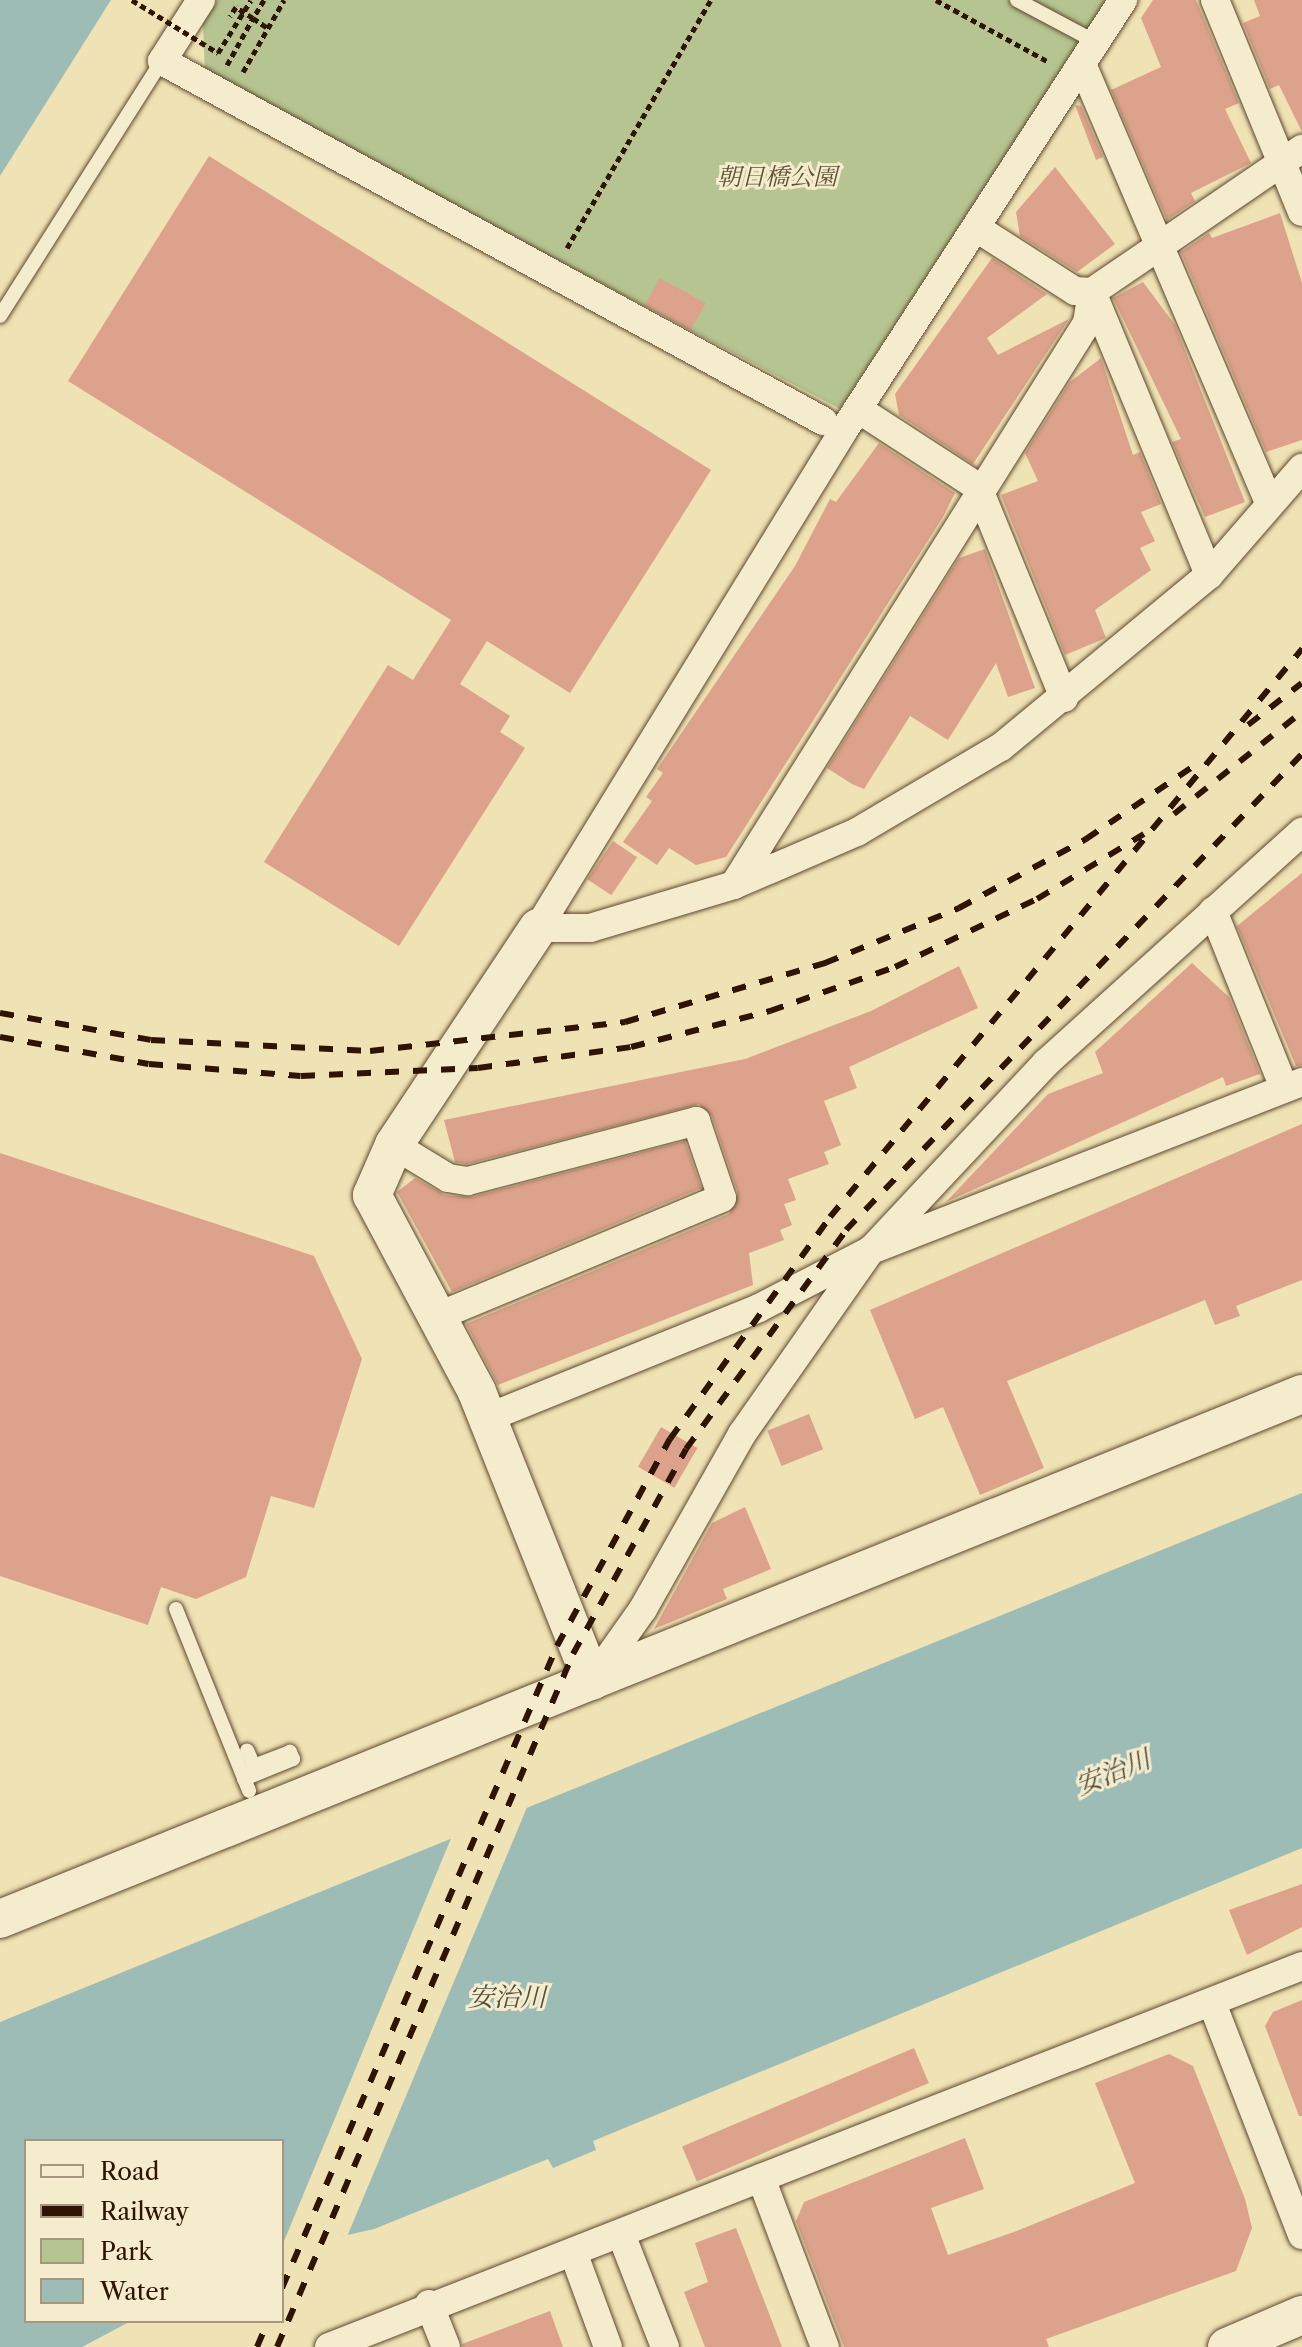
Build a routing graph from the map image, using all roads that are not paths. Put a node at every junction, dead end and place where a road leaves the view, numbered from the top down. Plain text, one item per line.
1 (201, 0) edge
2 (1017, 0) edge
3 (1123, 0) edge
4 (1216, 0) edge
5 (162, 61) junction
6 (1084, 61) junction
7 (1292, 156) edge
8 (1302, 212) edge
9 (978, 229) junction
10 (1161, 245) junction
11 (1092, 292) junction
12 (0, 316) edge
13 (858, 409) junction
14 (823, 421) dead end
15 (1302, 468) edge
16 (978, 487) junction
17 (1270, 505) junction
18 (1209, 575) junction
19 (1064, 698) junction
20 (1302, 832) edge
21 (734, 885) junction
22 (1213, 911) junction
23 (538, 928) junction
24 (1293, 1085) edge
25 (394, 1145) junction
26 (871, 1250) junction
27 (436, 1317) junction
28 (1302, 1394) edge
29 (487, 1418) junction
30 (176, 1609) dead end
31 (592, 1681) junction
32 (247, 1750) dead end
33 (0, 1919) edge
34 (1302, 1966) edge
35 (1212, 2003) junction
36 (761, 2178) junction
37 (621, 2234) junction
38 (1302, 2235) edge
39 (573, 2252) junction
40 (429, 2304) junction
41 (1302, 2315) edge
42 (329, 2347) edge
43 (446, 2347) edge
44 (608, 2347) edge
45 (665, 2347) edge
46 (825, 2347) edge
47 (1227, 2347) edge

1 - 5 street
2 - 6 lane
3 - 6 street
4 - 7 street
5 - 12 lane
5 - 14 street
6 - 9 street
6 - 10 street
7 - 8 street
7 - 10 street
9 - 11 street
9 - 13 street
10 - 11 street
10 - 17 street
11 - 16 street
11 - 18 street
13 - 16 street
13 - 23 street
15 - 17 street
16 - 19 street
16 - 21 street
17 - 18 street
18 - 19 street
19 - 21 street
20 - 22 street
21 - 23 street
22 - 24 street
22 - 26 street
23 - 25 street
24 - 26 street
25 - 27 street
25 - 27 street
26 - 29 street
26 - 31 street
27 - 29 street
28 - 31 street
29 - 31 street
30 - 32 lane
31 - 33 street
34 - 35 street
35 - 36 street
35 - 38 street
36 - 37 street
36 - 46 street
37 - 39 street
37 - 45 street
39 - 40 street
39 - 44 street
40 - 42 street
40 - 43 street
41 - 47 street

